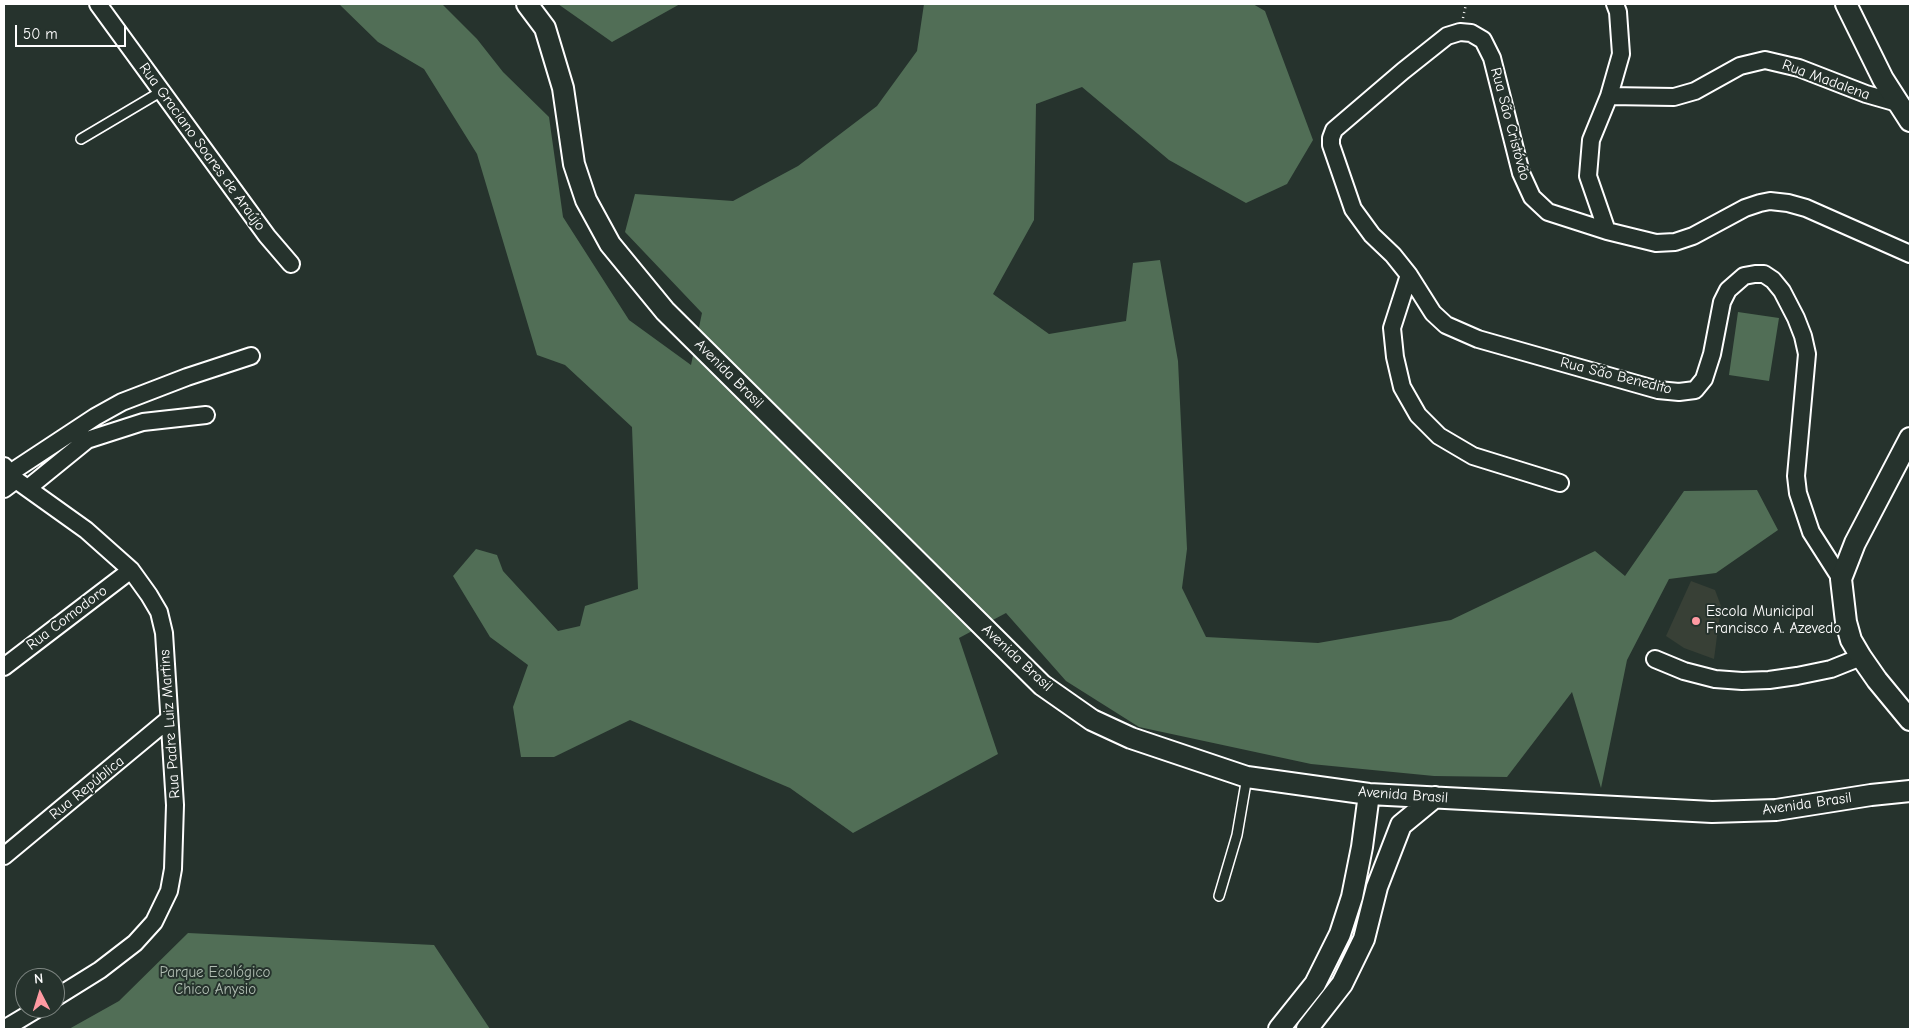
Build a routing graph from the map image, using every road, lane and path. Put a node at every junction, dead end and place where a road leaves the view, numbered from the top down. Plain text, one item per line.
1 (98, 4) edge
2 (528, 4) edge
3 (1615, 4) edge
4 (1846, 4) edge
5 (162, 91) junction
6 (1609, 96) junction
7 (1906, 113) edge
8 (1334, 130) joint
9 (81, 139) dead end
10 (1607, 231) junction
11 (1910, 254) edge
12 (291, 264) dead end
13 (1408, 275) junction
14 (251, 356) dead end
15 (206, 415) dead end
16 (1910, 438) edge
17 (12, 479) edge
18 (1560, 483) dead end
19 (131, 570) junction
20 (1841, 579) junction
21 (1861, 657) junction
22 (1655, 659) dead end
23 (4, 666) edge
24 (169, 719) junction
25 (1910, 720) edge
26 (1247, 777) junction
27 (1910, 791) edge
28 (1369, 794) junction
29 (1435, 797) junction
30 (4, 856) edge
31 (1219, 896) dead end
32 (65, 992) edge
33 (22, 1018) edge
34 (4, 1029) edge
35 (1279, 1029) edge
36 (1308, 1029) edge

1 - 5 street, Rua Graciano Soares de Araújo
2 - 26 street, Avenida Brasil
3 - 6 street
4 - 7 street
5 - 9 lane
5 - 12 street, Rua Graciano Soares de Araújo
6 - 7 street, Rua Madalena
6 - 10 street
8 - 10 street, Rua São Cristóvão
8 - 13 street, Rua São Benedito
10 - 11 street, Rua São Cristóvão
13 - 18 street
13 - 20 street, Rua São Benedito
14 - 17 street
15 - 17 street
16 - 20 street
17 - 19 street, Rua Padre Luiz Martins
19 - 23 street, Rua Comodoro
19 - 24 street, Rua Padre Luiz Martins
20 - 21 street
21 - 22 street
21 - 25 street
24 - 30 street, Rua República
24 - 32 street, Rua Padre Luiz Martins
26 - 28 street, Avenida Brasil
26 - 31 lane
27 - 29 street, Avenida Brasil
28 - 29 street, Avenida Brasil
28 - 35 street
29 - 36 street
33 - 34 street

